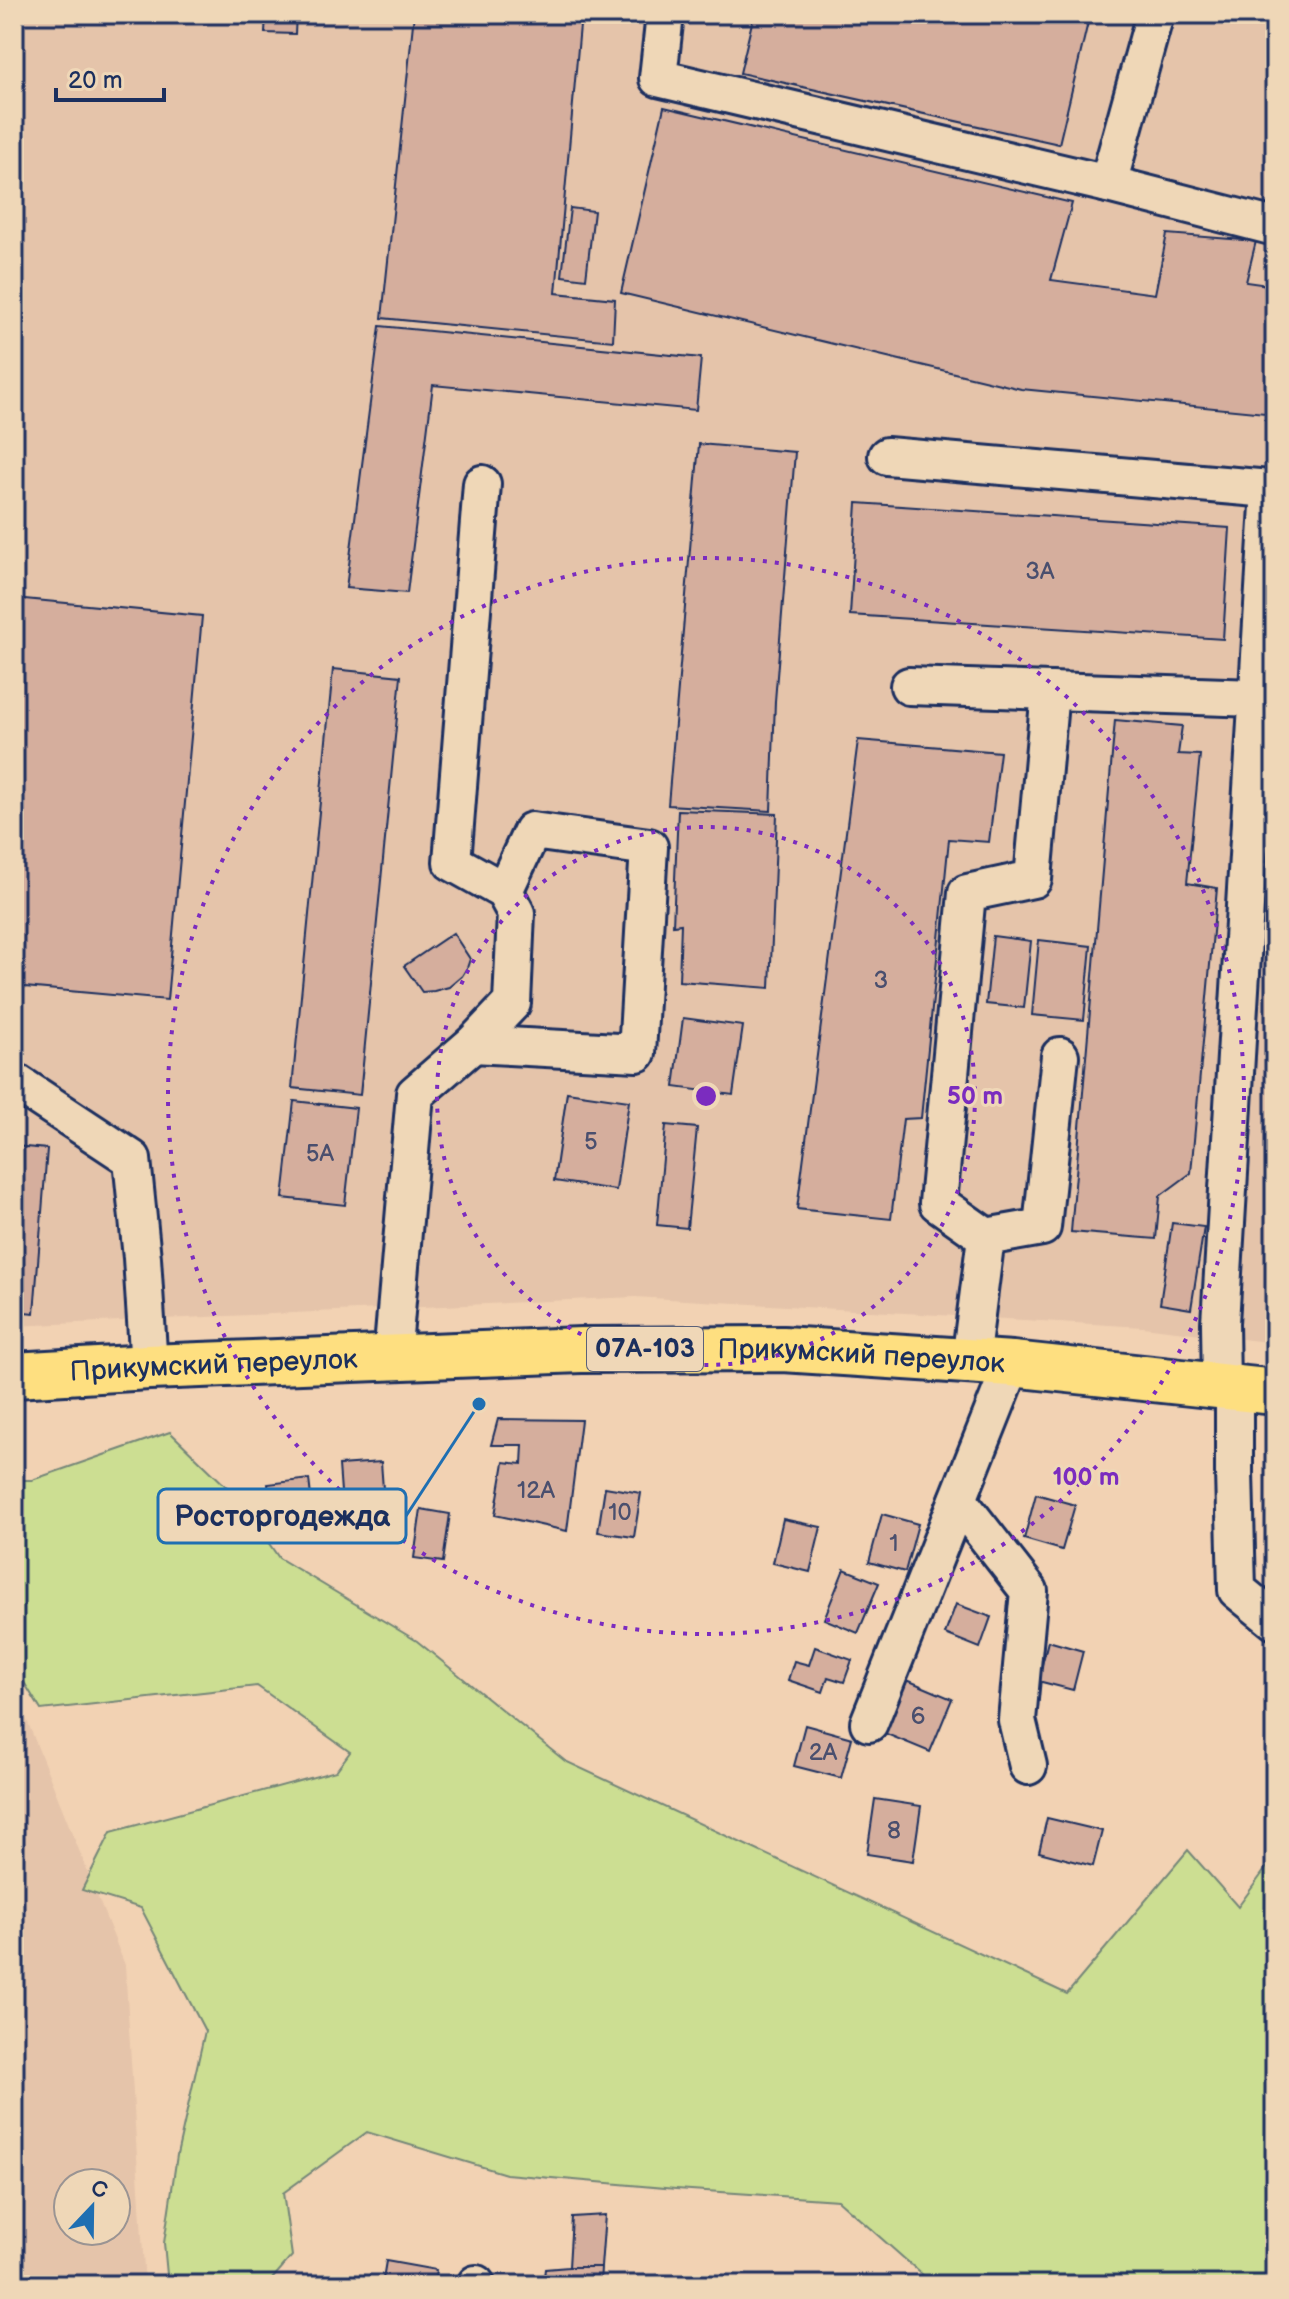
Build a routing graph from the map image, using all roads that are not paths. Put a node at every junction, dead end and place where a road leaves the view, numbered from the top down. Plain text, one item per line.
1 (665, 14) edge
2 (1155, 14) edge
3 (1108, 184) junction
4 (1275, 227) edge
5 (887, 456) dead end
6 (482, 484) dead end
7 (909, 686) dead end
8 (1050, 691) junction
9 (1256, 698) junction
10 (504, 891) junction
11 (473, 1044) junction
12 (1060, 1056) dead end
13 (14, 1081) edge
14 (986, 1237) junction
15 (392, 1358) junction
16 (991, 1363) junction
17 (149, 1367) junction
18 (14, 1375) edge
19 (1243, 1389) edge
20 (958, 1500) junction
21 (1275, 1621) edge
22 (869, 1723) dead end
23 (1028, 1766) dead end

1 - 3 lane
2 - 3 lane
3 - 4 lane
5 - 9 lane
6 - 10 lane
7 - 8 lane
8 - 9 lane
8 - 14 lane
9 - 19 lane
10 - 11 lane
10 - 11 lane
11 - 15 lane
12 - 14 lane
13 - 17 lane
14 - 16 lane
15 - 16 main road, Прикумский переулок / 07А-103
15 - 17 main road, Прикумский переулок / 07А-103
16 - 19 main road, Прикумский переулок / 07А-103
16 - 20 lane
17 - 18 main road, Прикумский переулок / 07А-103
19 - 21 lane
20 - 22 lane
20 - 23 lane

